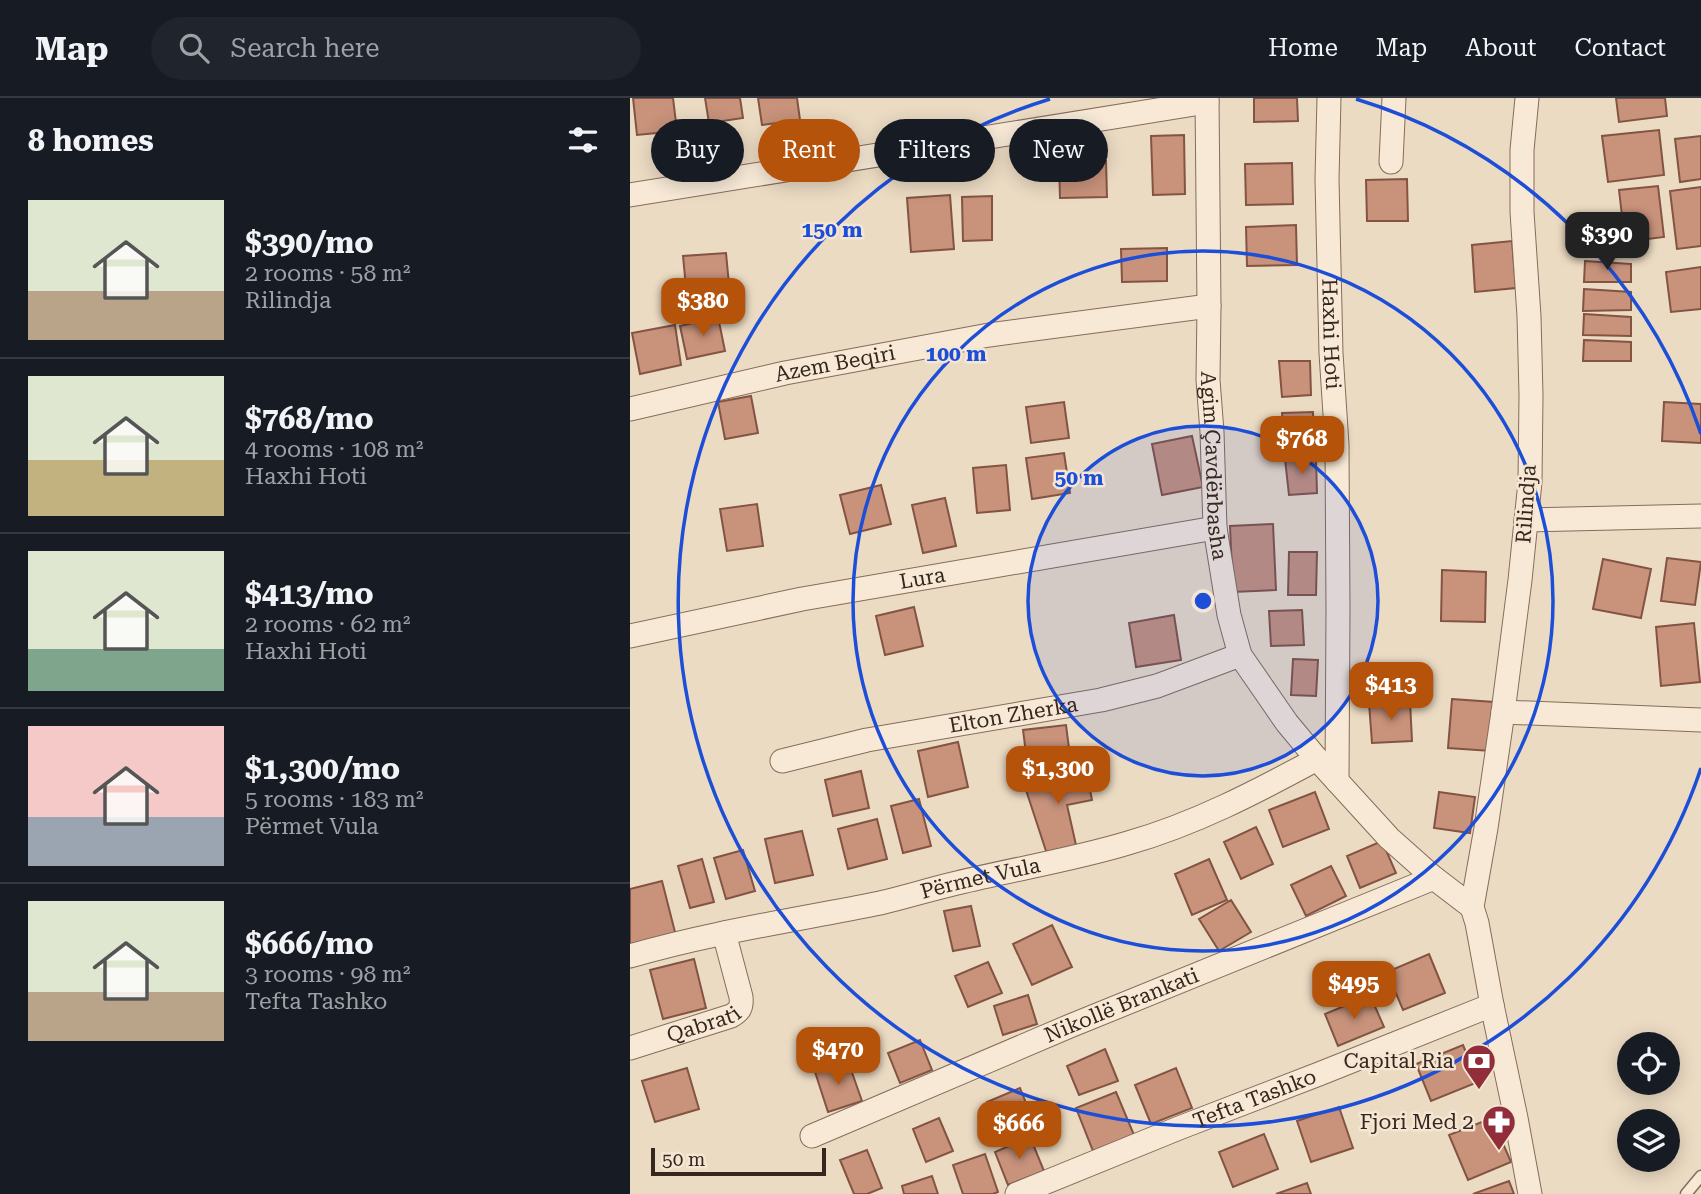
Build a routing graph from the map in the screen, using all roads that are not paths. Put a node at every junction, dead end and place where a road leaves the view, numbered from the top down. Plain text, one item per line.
1 (1329, 98) edge
2 (1394, 98) edge
3 (1527, 98) edge
4 (1207, 100) edge
5 (1391, 162) dead end
6 (630, 195) edge
7 (1209, 306) junction
8 (630, 409) edge
9 (1701, 516) edge
10 (1526, 520) junction
11 (1215, 528) junction
12 (630, 636) edge
13 (1240, 655) junction
14 (1503, 712) junction
15 (1701, 720) edge
16 (1317, 759) junction
17 (782, 761) dead end
18 (1337, 781) junction
19 (1434, 878) junction
20 (1472, 907) junction
21 (724, 933) junction
22 (630, 956) edge
23 (1492, 1005) junction
24 (630, 1048) edge
25 (812, 1136) dead end
26 (1701, 1176) edge
27 (1017, 1194) edge
28 (1530, 1194) edge
29 (1686, 1194) edge

1 - 18 street, Haxhi Hoti
2 - 5 street
3 - 10 street, Rilindja
4 - 6 street
4 - 7 street, Agim Çavdërbasha
7 - 8 street, Azem Beqiri
7 - 11 street, Agim Çavdërbasha
9 - 10 street
10 - 14 street, Rilindja
11 - 12 street, Lura
11 - 13 street, Agim Çavdërbasha
13 - 16 street, Agim Çavdërbasha
13 - 17 street, Elton Zherka
14 - 15 street
14 - 20 street, Rilindja
16 - 18 street, Agim Çavdërbasha
16 - 21 street, Përmet Vula
18 - 19 street, Agim Çavdërbasha
19 - 20 street, Agim Çavdërbasha
19 - 25 street, Nikollë Brankati
20 - 23 street
21 - 22 street, Përmet Vula
21 - 24 street, Qabrati
23 - 27 street, Tefta Tashko
23 - 28 street
26 - 29 lane

